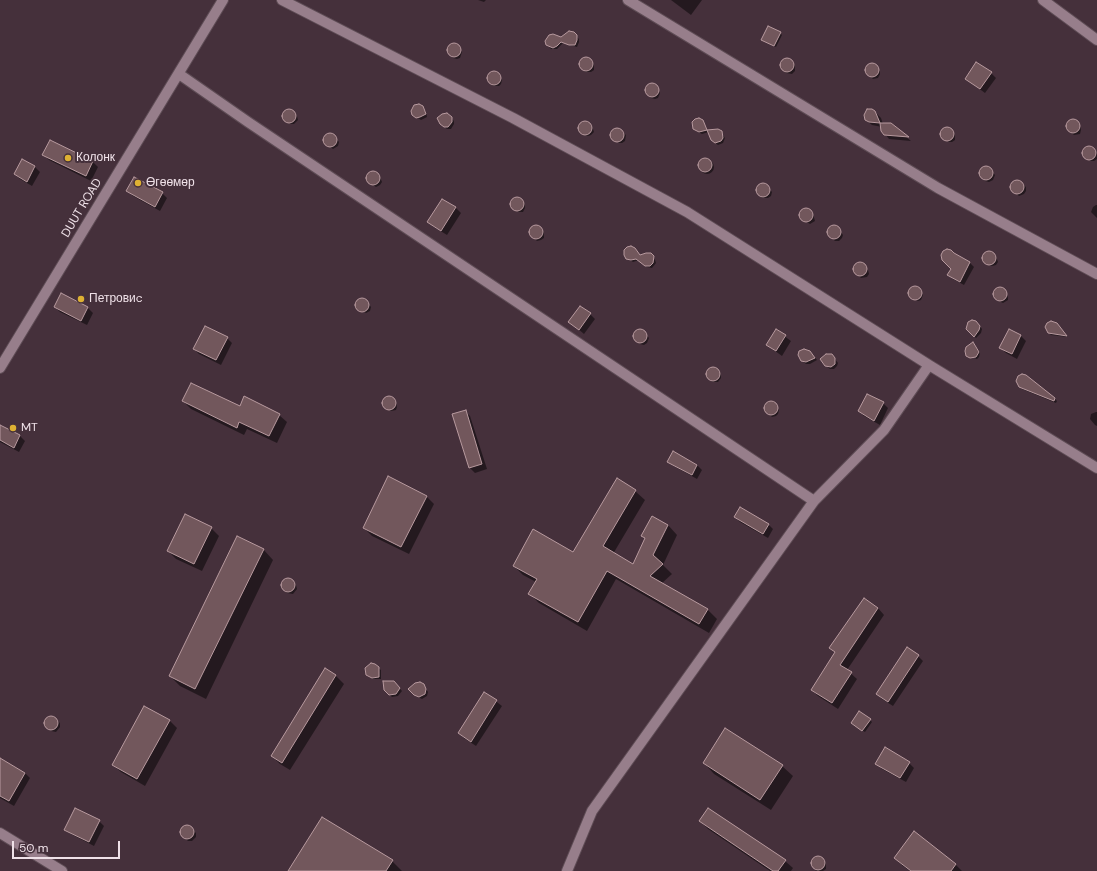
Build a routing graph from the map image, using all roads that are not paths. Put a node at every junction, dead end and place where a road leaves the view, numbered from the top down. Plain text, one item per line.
1 (223, 0) edge
2 (282, 0) edge
3 (628, 0) edge
4 (1043, 0) edge
5 (1097, 40) edge
6 (179, 74) junction
7 (1097, 274) edge
8 (929, 365) junction
9 (0, 368) edge
10 (1097, 468) edge
11 (814, 500) junction
12 (0, 832) edge
13 (62, 871) edge
14 (567, 871) edge

1 - 6 street, DUUT ROAD
2 - 8 street
3 - 7 street
4 - 5 street
6 - 9 street, DUUT ROAD
6 - 11 street
8 - 10 street
8 - 11 street
11 - 14 street
12 - 13 street

